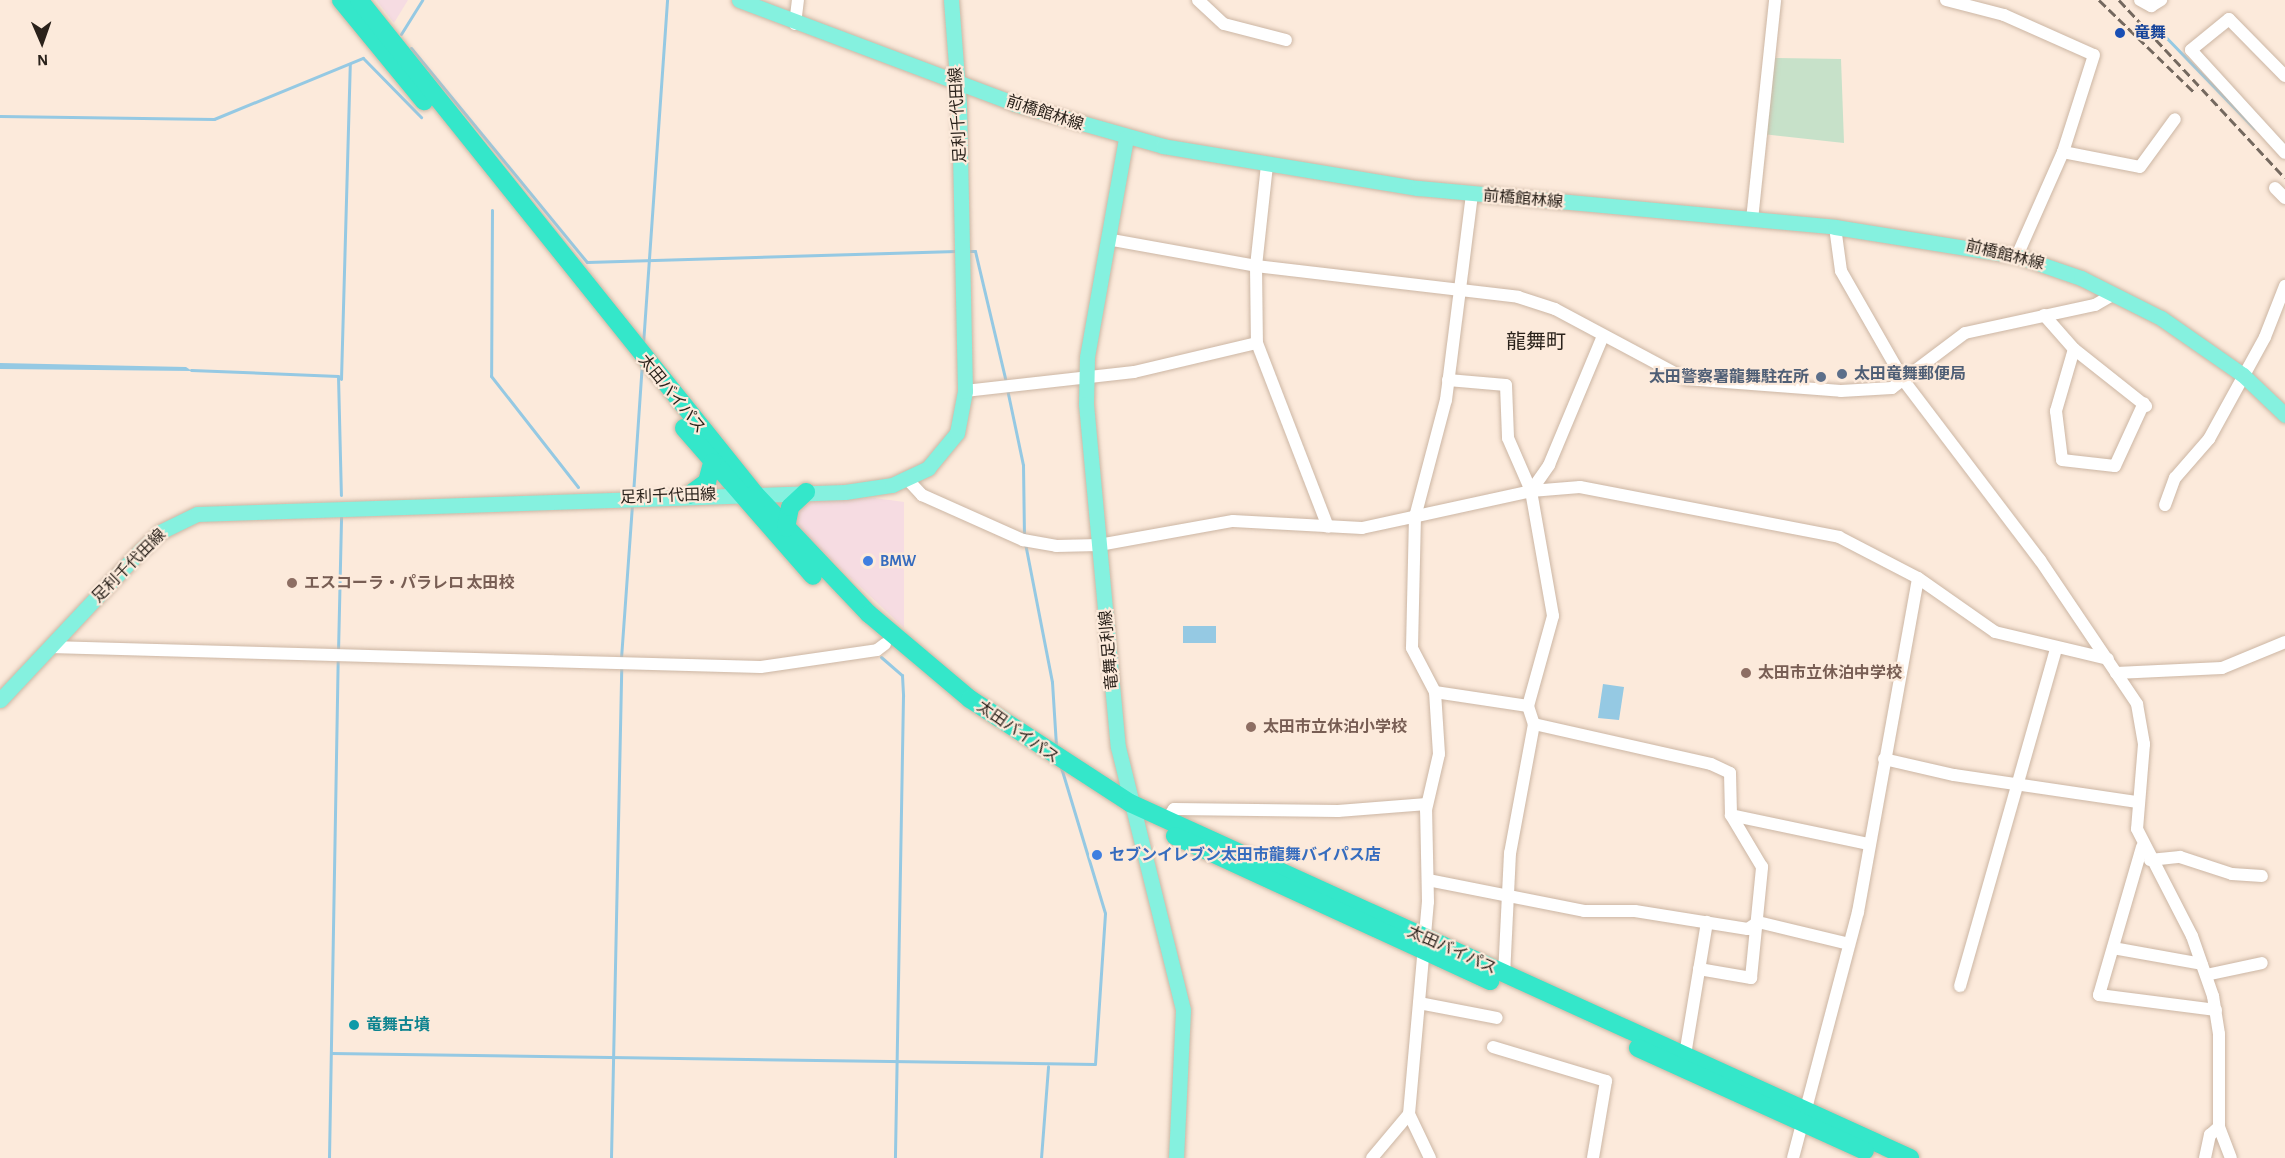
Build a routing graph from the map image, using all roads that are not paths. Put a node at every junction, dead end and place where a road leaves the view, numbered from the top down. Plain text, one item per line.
1 (341, 0) edge
2 (359, 0) edge
3 (739, 0) edge
4 (798, 0) edge
5 (951, 0) edge
6 (1198, 0) edge
7 (1775, 0) edge
8 (1946, 0) edge
9 (2140, 0) edge
10 (2161, 0) edge
11 (795, 24) junction
12 (1286, 40) dead end
13 (2285, 76) edge
14 (958, 83) junction
15 (2175, 119) dead end
16 (1126, 138) junction
17 (2063, 152) junction
18 (2285, 153) edge
19 (1267, 165) junction
20 (2275, 188) dead end
21 (1472, 194) junction
22 (2285, 198) edge
23 (1752, 220) junction
24 (1835, 227) junction
25 (1112, 240) junction
26 (2018, 256) junction
27 (1256, 266) junction
28 (2285, 286) edge
29 (1459, 290) junction
30 (2114, 294) junction
31 (2044, 315) junction
32 (1604, 336) junction
33 (1257, 343) junction
34 (2074, 350) junction
35 (2243, 375) junction
36 (1086, 376) junction
37 (1448, 380) junction
38 (1904, 381) junction
39 (965, 391) junction
40 (2285, 415) edge
41 (712, 463) junction
42 (908, 480) junction
43 (1531, 490) junction
44 (806, 492) junction
45 (746, 494) junction
46 (689, 495) junction
47 (2165, 506) dead end
48 (1415, 517) junction
49 (1328, 527) junction
50 (786, 528) junction
51 (1099, 545) junction
52 (1918, 578) junction
53 (2285, 642) edge
54 (885, 644) junction
55 (50, 647) junction
56 (2055, 649) junction
57 (2108, 659) junction
58 (2116, 673) junction
59 (1435, 692) junction
60 (0, 700) edge
61 (1528, 706) junction
62 (1534, 724) junction
63 (1884, 759) junction
64 (2018, 783) junction
65 (2136, 802) junction
66 (1427, 804) junction
67 (1132, 810) junction
68 (1731, 815) junction
69 (1167, 820) junction
70 (1869, 844) junction
71 (2142, 847) junction
72 (2150, 860) junction
73 (2262, 876) dead end
74 (1428, 880) junction
75 (1510, 896) junction
76 (1707, 922) junction
77 (1758, 922) junction
78 (1845, 943) junction
79 (1423, 945) junction
80 (2113, 948) junction
81 (2262, 963) dead end
82 (1699, 969) junction
83 (2204, 970) junction
84 (1504, 974) junction
85 (1960, 986) dead end
86 (1419, 1003) junction
87 (2216, 1010) junction
88 (1497, 1018) dead end
89 (1493, 1047) dead end
90 (1685, 1056) junction
91 (1409, 1114) junction
92 (1804, 1116) junction
93 (2219, 1126) junction
94 (1176, 1158) edge
95 (1372, 1158) edge
96 (1430, 1158) edge
97 (1593, 1158) edge
98 (1793, 1158) edge
99 (1882, 1158) edge
100 (1910, 1158) edge
101 (2205, 1158) edge
102 (2230, 1158) edge

1 - 41 highway, 太田バイパス
2 - 45 highway, 太田バイパス
3 - 11 main road, 前橋館林線
4 - 11 street
5 - 14 main road, 足利千代田線
6 - 12 street
7 - 23 street
8 - 17 street
9 - 10 street
11 - 14 main road, 前橋館林線
13 - 18 street
14 - 16 main road, 前橋館林線
14 - 39 main road, 足利千代田線
15 - 17 street
16 - 19 main road, 前橋館林線
16 - 25 main road, 竜舞足利線
17 - 26 street
19 - 21 main road, 前橋館林線
19 - 27 street
20 - 22 street
21 - 23 main road, 前橋館林線
21 - 29 street
23 - 24 main road, 前橋館林線
24 - 26 main road, 前橋館林線
24 - 38 street
25 - 27 street
25 - 36 main road, 竜舞足利線
26 - 30 main road, 前橋館林線
27 - 29 street
27 - 33 street
28 - 35 street
29 - 32 street
29 - 37 street
30 - 31 street
30 - 35 main road, 前橋館林線
31 - 34 street
31 - 38 street
32 - 38 street
32 - 43 street
33 - 36 street
33 - 49 street
34 - 34 street
35 - 40 main road, 前橋館林線
35 - 47 street
36 - 39 street
36 - 51 main road, 竜舞足利線
37 - 43 street
37 - 48 street
38 - 57 street
39 - 42 main road, 足利千代田線
41 - 45 highway, 太田バイパス
41 - 46 highway
42 - 44 main road, 足利千代田線
42 - 51 street
43 - 48 street
43 - 52 street
43 - 61 street
44 - 45 main road, 足利千代田線
44 - 50 highway
45 - 46 main road, 足利千代田線
45 - 50 highway, 太田バイパス
45 - 54 highway, 太田バイパス
46 - 55 main road, 足利千代田線
48 - 49 street
48 - 59 street
49 - 51 street
50 - 67 highway, 太田バイパス
51 - 67 main road, 竜舞足利線
52 - 56 street
52 - 63 street
53 - 58 street
54 - 55 street
54 - 67 highway, 太田バイパス
55 - 60 main road, 足利千代田線
56 - 57 street
56 - 64 street
57 - 58 street
58 - 65 street
59 - 61 street
59 - 66 street
61 - 62 street
62 - 68 street
62 - 75 street
63 - 64 street
63 - 70 street
64 - 65 street
64 - 85 street
65 - 71 street
66 - 69 street
66 - 74 street
67 - 69 highway, 太田バイパス
67 - 79 highway, 太田バイパス
67 - 94 main road, 竜舞足利線
68 - 70 street
68 - 77 street
69 - 79 highway, 太田バイパス
70 - 78 street
71 - 72 street
71 - 80 street
72 - 73 street
72 - 83 street
74 - 75 street
74 - 79 street
75 - 76 street
75 - 84 street
76 - 77 street
76 - 82 street
77 - 78 street
77 - 82 street
78 - 92 street
79 - 84 highway, 太田バイパス
79 - 86 street
79 - 92 highway, 太田バイパス
80 - 83 street
80 - 87 street
81 - 83 street
82 - 90 street
83 - 87 street
84 - 90 highway, 太田バイパス
86 - 88 street
86 - 91 street
87 - 93 street
89 - 97 street
90 - 92 highway, 太田バイパス
91 - 95 street
91 - 96 street
92 - 98 street
92 - 99 highway, 太田バイパス
92 - 100 highway, 太田バイパス
93 - 101 street
93 - 102 street

